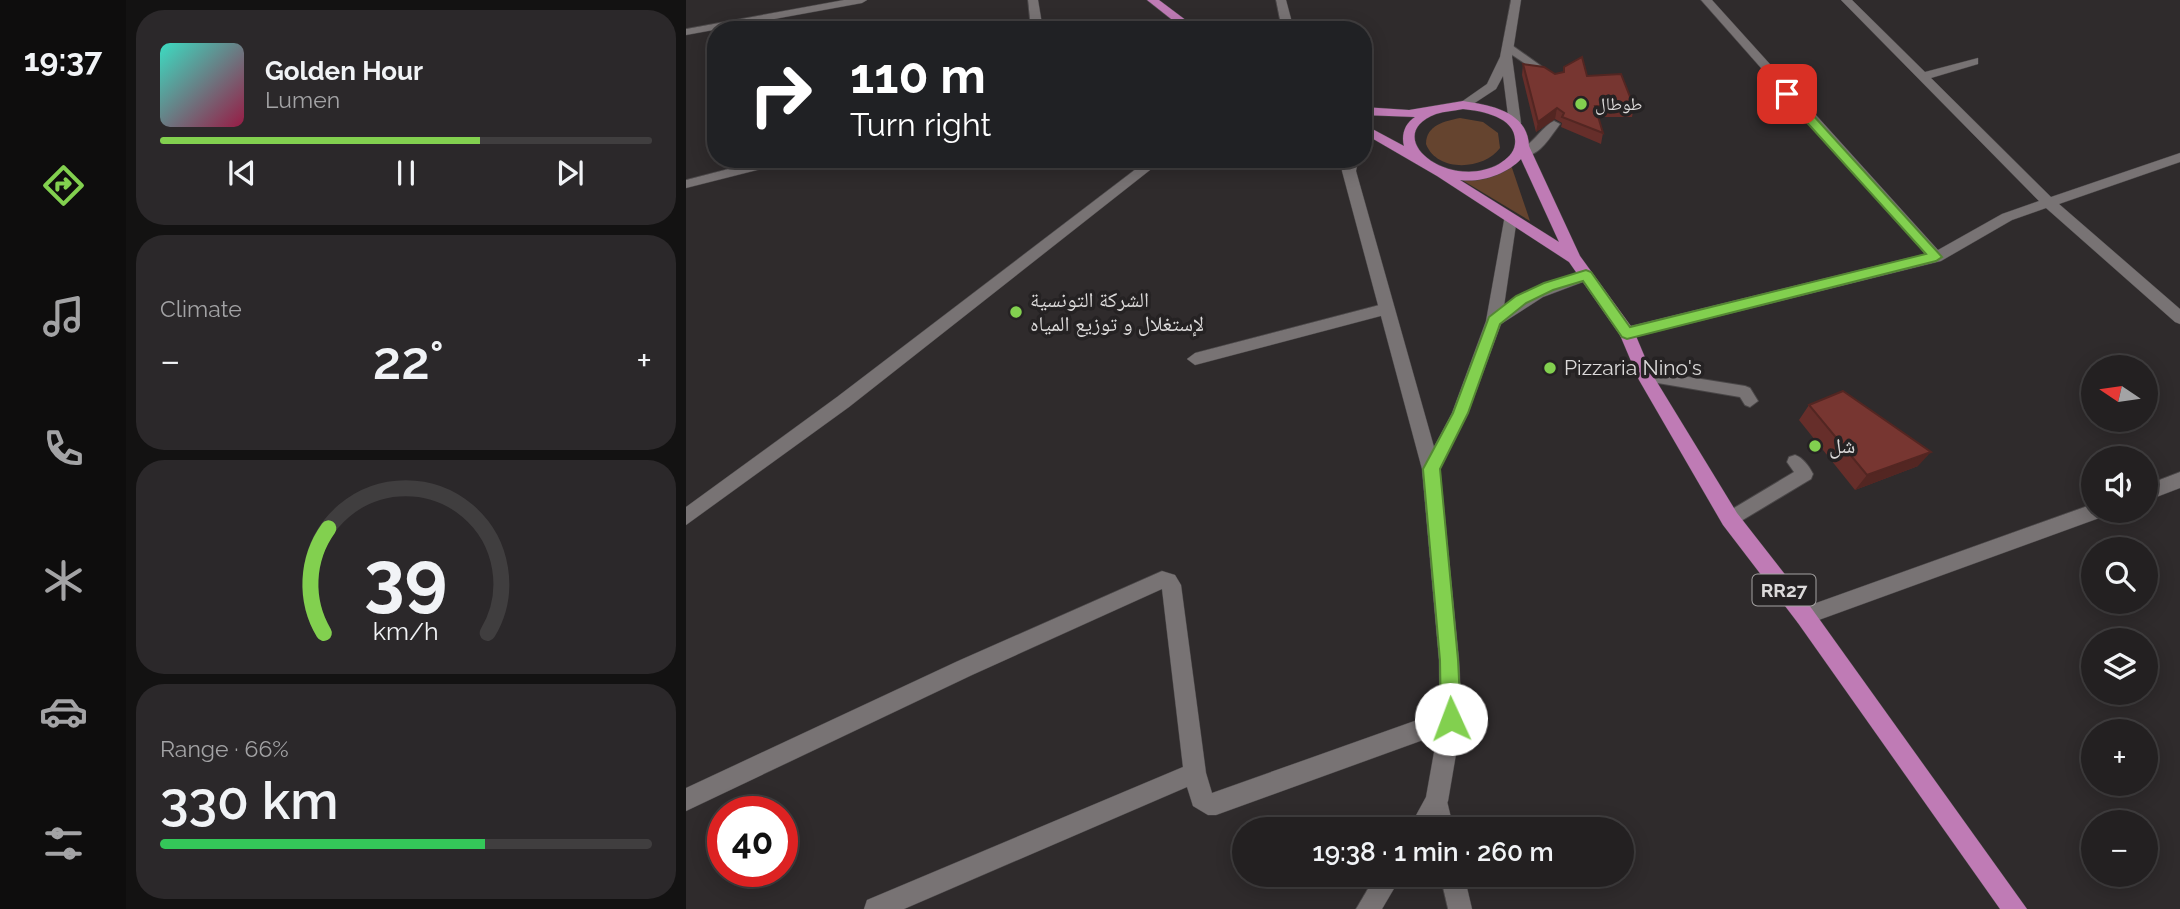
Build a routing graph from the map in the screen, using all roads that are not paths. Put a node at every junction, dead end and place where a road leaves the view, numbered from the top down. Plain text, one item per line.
1 (862, 0) edge
2 (1033, 0) edge
3 (1152, 0) edge
4 (1281, 0) edge
5 (1516, 0) edge
6 (1706, 0) edge
7 (1846, 0) edge
8 (746, 21) edge
9 (1036, 21) edge
10 (1181, 21) edge
11 (1286, 21) edge
12 (707, 28) edge
13 (686, 32) edge
14 (1507, 53) junction
15 (1974, 61) dead end
16 (1922, 77) junction
17 (1557, 80) edge
18 (1463, 105) junction
19 (1434, 110) junction
20 (1372, 112) edge
21 (1515, 123) junction
22 (1554, 124) edge
23 (1372, 135) edge
24 (1523, 150) junction
25 (1413, 156) junction
26 (2180, 157) edge
27 (749, 168) edge
28 (1146, 168) edge
29 (1350, 168) edge
30 (1436, 171) junction
31 (686, 184) edge
32 (2049, 202) junction
33 (1510, 218) junction
34 (1936, 257) junction
35 (1574, 258) junction
36 (1586, 275) junction
37 (1387, 309) junction
38 (2180, 318) edge
39 (1494, 321) junction
40 (1627, 334) junction
41 (1195, 359) dead end
42 (1645, 376) junction
43 (1751, 401) dead end
44 (1795, 462) dead end
45 (1432, 469) junction
46 (2180, 481) edge
47 (2158, 489) edge
48 (2081, 516) edge
49 (686, 517) edge
50 (1731, 519) junction
51 (1805, 616) junction
52 (1451, 719) junction
53 (1195, 773) junction
54 (686, 800) edge
55 (1437, 801) junction
56 (1427, 817) edge
57 (1440, 817) edge
58 (1382, 887) edge
59 (1455, 887) edge
60 (876, 909) edge
61 (1368, 909) edge
62 (1460, 909) edge
63 (2015, 909) edge

1 - 8 street
2 - 9 street
3 - 10 main road
4 - 11 street
5 - 14 street
6 - 34 street
7 - 16 street
12 - 13 street
14 - 17 lane
14 - 18 street
14 - 21 street
15 - 16 street
16 - 32 street
18 - 19 main road
18 - 21 main road
19 - 20 main road
19 - 25 main road
21 - 24 main road, RR27
22 - 24 lane
23 - 25 main road, RR27
24 - 30 main road, RR27
24 - 35 main road, RR27
25 - 30 main road, RR27
26 - 32 street
27 - 31 street
28 - 49 street
29 - 37 street
30 - 33 main road, RR27
32 - 34 street
32 - 38 street
33 - 35 main road, RR27
33 - 39 street
34 - 40 street
35 - 36 main road, RR27
36 - 39 street
36 - 40 main road, RR27
37 - 41 street
37 - 45 street
39 - 45 street
40 - 42 main road, RR27
42 - 43 lane
42 - 50 main road, RR27
44 - 50 lane
45 - 52 street
46 - 47 street
48 - 51 street
50 - 51 main road, RR27
51 - 63 main road, RR27
52 - 53 street
52 - 55 street
53 - 54 street
53 - 60 street
55 - 56 street
55 - 57 street
58 - 61 street
59 - 62 street

